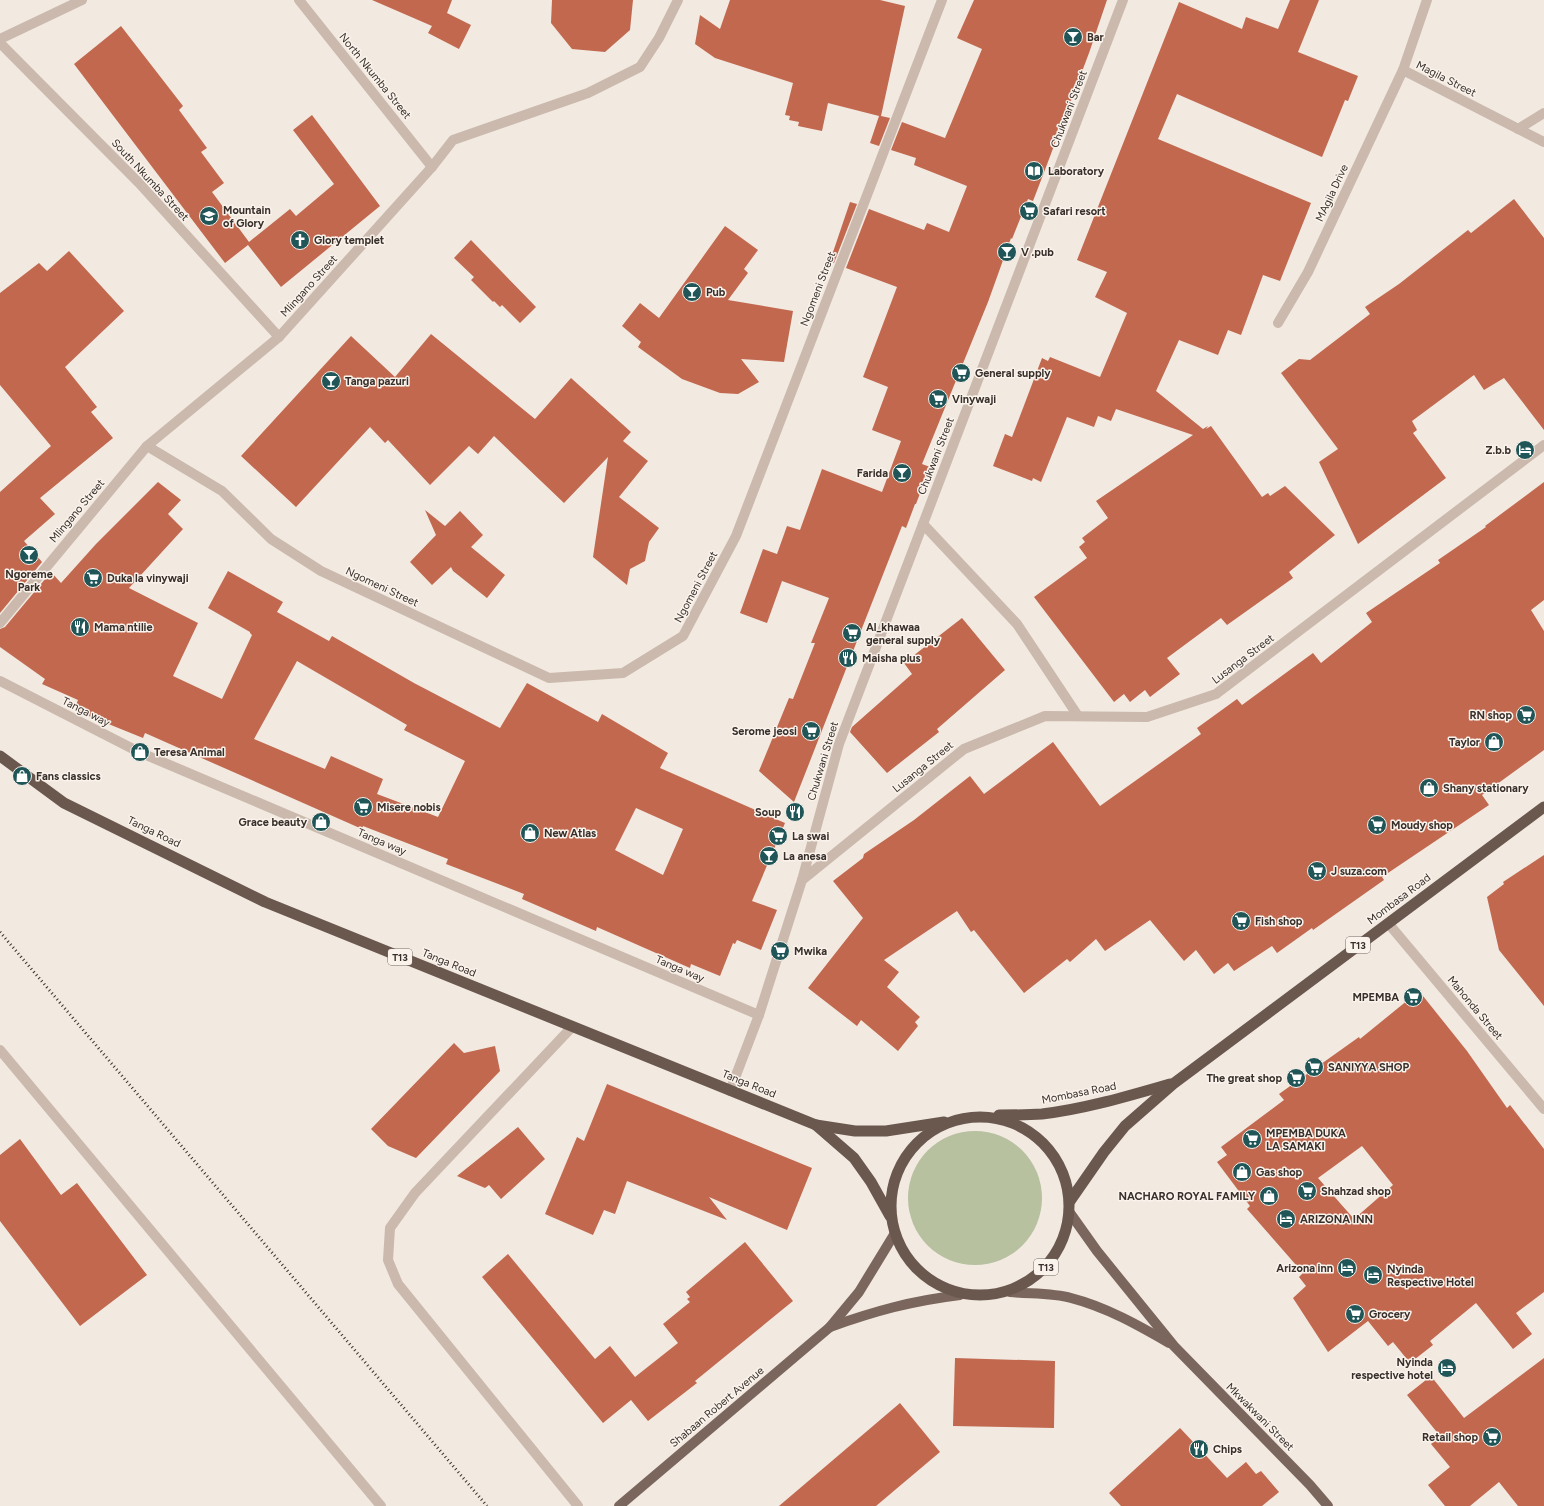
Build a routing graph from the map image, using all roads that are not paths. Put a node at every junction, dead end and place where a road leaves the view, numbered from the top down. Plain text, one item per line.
1 (82, 0) edge
2 (299, 0) edge
3 (678, 0) edge
4 (942, 0) edge
5 (1123, 0) edge
6 (1427, 0) edge
7 (0, 39) edge
8 (0, 42) edge
9 (1403, 70) junction
10 (1544, 113) edge
11 (1518, 129) junction
12 (1544, 142) edge
13 (432, 167) junction
14 (1278, 323) dead end
15 (279, 337) junction
16 (1544, 445) edge
17 (146, 446) junction
18 (923, 524) junction
19 (0, 623) edge
20 (0, 681) edge
21 (1078, 716) junction
22 (0, 756) edge
23 (1544, 807) edge
24 (802, 880) junction
25 (1388, 923) junction
26 (759, 1015) junction
27 (572, 1027) junction
28 (0, 1050) edge
29 (1173, 1084) junction
30 (730, 1091) junction
31 (1544, 1109) edge
32 (990, 1115) junction
33 (944, 1122) junction
34 (816, 1125) junction
35 (1070, 1201) junction
36 (1070, 1212) junction
37 (890, 1216) junction
38 (895, 1233) junction
39 (1010, 1292) junction
40 (960, 1294) junction
41 (830, 1327) junction
42 (1174, 1346) junction
43 (381, 1506) edge
44 (578, 1506) edge
45 (619, 1506) edge
46 (1328, 1506) edge

1 - 7 street
2 - 13 street, North Nkumba Street
3 - 13 street, Mlingano Street
4 - 17 street, Ngomeni Street
5 - 18 street, Chukwani Street
6 - 9 street, Magila Street
8 - 15 street, South Nkumba Street
9 - 11 street, Magila Street
9 - 14 street, MAgila Drive
10 - 11 street
11 - 12 street, Magila Street
13 - 15 street, Mlingano Street
15 - 17 street, Mlingano Street
16 - 21 street, Lusanga Street
17 - 19 street, Mlingano Street
18 - 21 street
18 - 24 street, Chukwani Street
20 - 26 street, Tanga way
21 - 24 street, Lusanga Street
22 - 27 highway, Tanga Road / T13
23 - 25 highway, Mombasa Road / T13
24 - 26 street, Chukwani Street
25 - 29 highway, Mombasa Road / T13
25 - 31 street, Mahonda Street
26 - 30 street, Chukwani Street
27 - 30 highway, Tanga Road / T13
27 - 44 street
28 - 43 street
29 - 32 highway, Mombasa Road / T13
29 - 35 highway, Mombasa Road / T13
30 - 34 highway, Tanga Road / T13
32 - 33 highway, T13
32 - 35 highway, T13
33 - 34 highway, T13
33 - 37 highway, T13
34 - 37 highway, T13
35 - 36 highway, T13
36 - 39 highway, T13
36 - 42 main road
37 - 38 highway, T13
38 - 40 highway, T13
38 - 41 main road
39 - 40 highway, T13
39 - 42 main road
40 - 41 main road
41 - 45 main road, Shabaan Robert Avenue
42 - 46 main road, Mkwakwani Street

